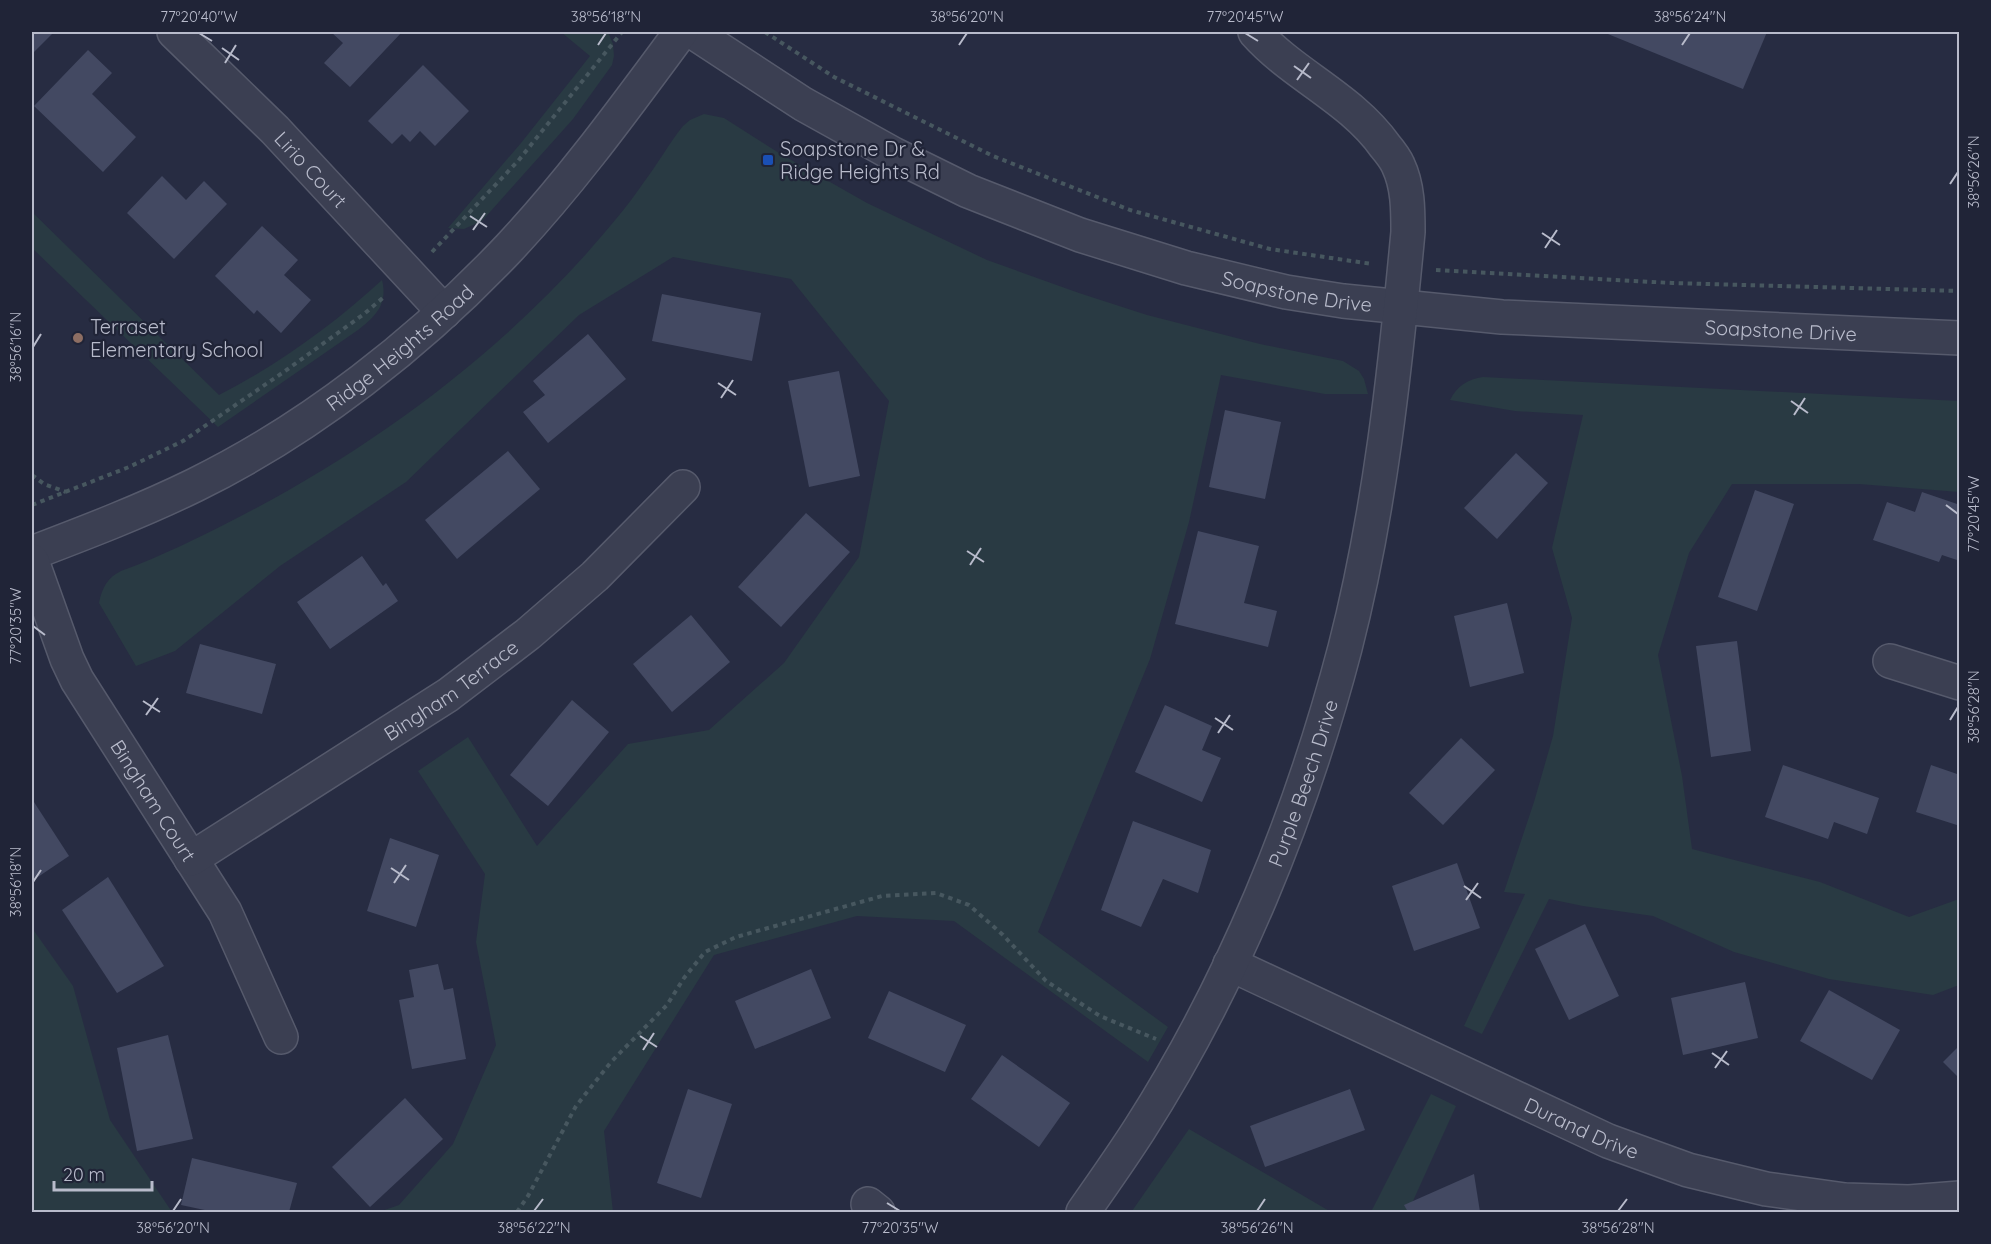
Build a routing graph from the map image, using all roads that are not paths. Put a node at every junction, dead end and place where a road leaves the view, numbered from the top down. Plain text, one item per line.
1 (174, 32) edge
2 (681, 32) edge
3 (693, 32) edge
4 (1255, 32) edge
5 (1401, 308) junction
6 (444, 312) junction
7 (1959, 338) edge
8 (683, 486) dead end
9 (32, 553) edge
10 (32, 561) edge
11 (1890, 661) dead end
12 (1959, 683) edge
13 (191, 859) junction
14 (1230, 964) junction
15 (281, 1037) dead end
16 (1959, 1197) edge
17 (1083, 1212) edge

1 - 6 street, Lirio Court
2 - 6 street, Ridge Heights Road
3 - 5 street, Soapstone Drive
4 - 5 street, Purple Beech Drive
5 - 7 street, Soapstone Drive
5 - 14 street, Purple Beech Drive
6 - 9 street, Ridge Heights Road
8 - 13 street, Bingham Terrace
10 - 13 street, Bingham Court
11 - 12 street
13 - 15 street, Bingham Court
14 - 16 street, Durand Drive
14 - 17 street, Purple Beech Drive

